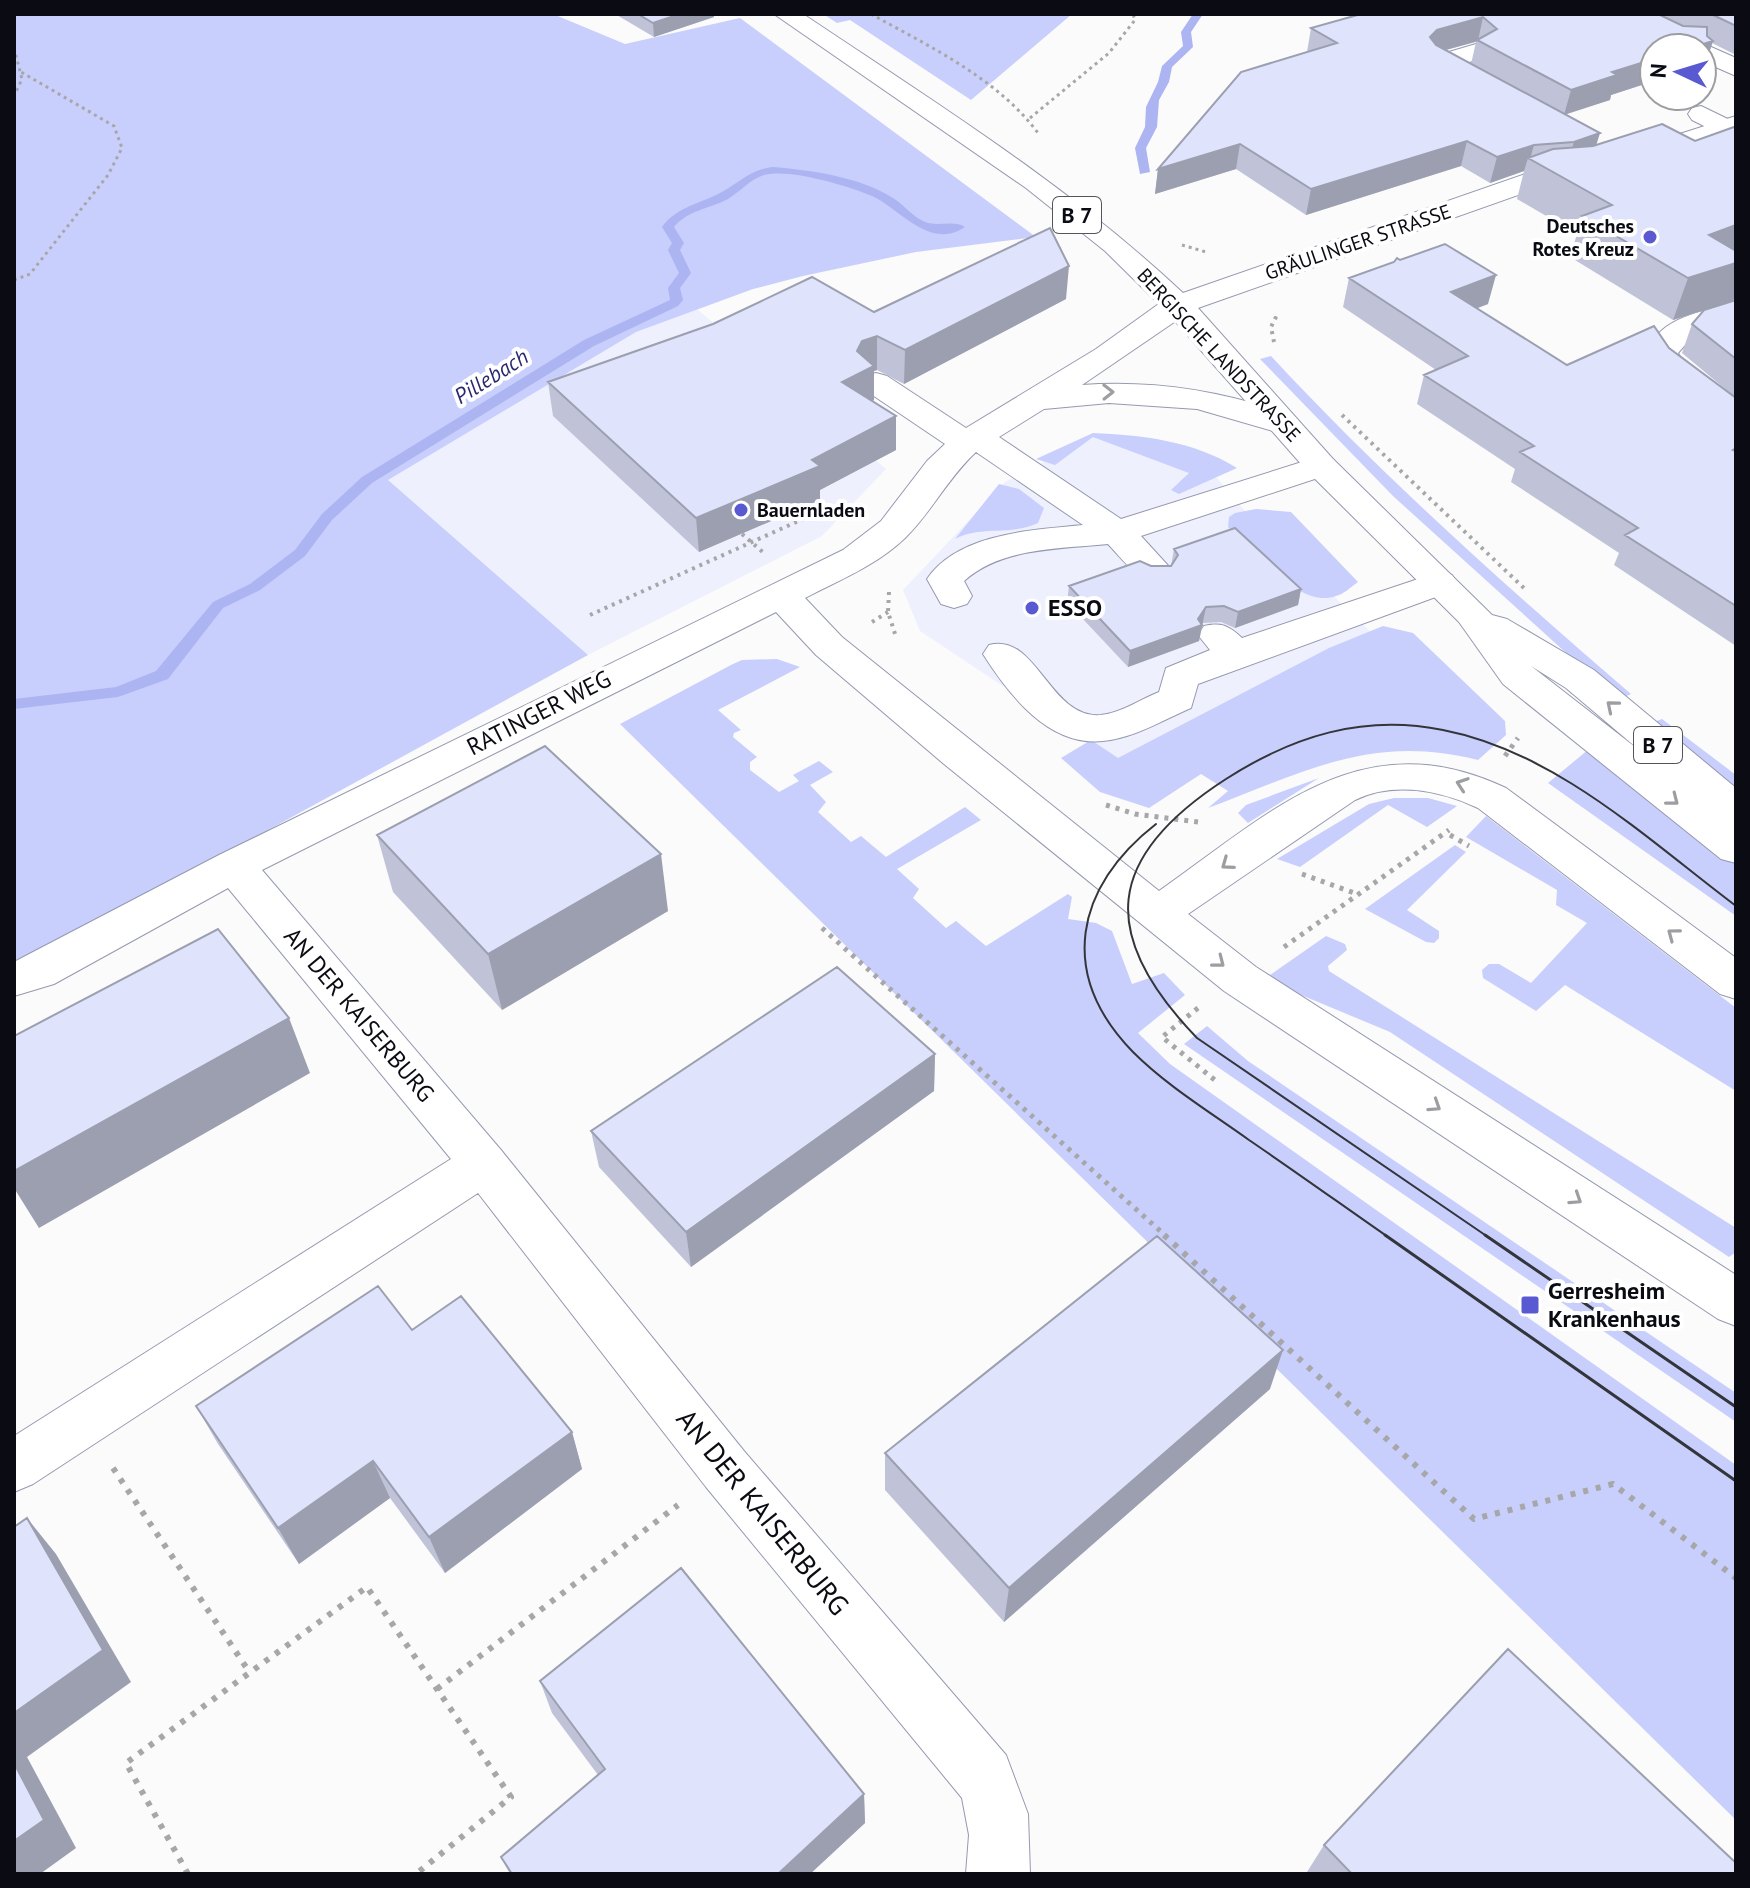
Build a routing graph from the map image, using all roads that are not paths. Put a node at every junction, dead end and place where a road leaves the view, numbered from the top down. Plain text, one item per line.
1 (786, 14) edge
2 (1476, 52) edge
3 (1718, 59) edge
4 (1736, 68) edge
5 (1496, 92) edge
6 (1736, 98) edge
7 (1724, 125) edge
8 (1178, 305) junction
9 (1736, 312) edge
10 (876, 383) edge
11 (1031, 403) junction
12 (1736, 418) edge
13 (1283, 424) junction
14 (971, 440) junction
15 (1321, 466) junction
16 (1117, 532) junction
17 (1155, 571) edge
18 (1439, 583) junction
19 (782, 596) junction
20 (954, 596) dead end
21 (1472, 614) junction
22 (1002, 654) dead end
23 (1736, 810) edge
24 (1736, 848) edge
25 (234, 866) junction
26 (1157, 914) junction
27 (14, 979) edge
28 (1736, 982) edge
29 (484, 1164) junction
30 (1736, 1303) edge
31 (14, 1466) edge
32 (998, 1874) edge

1 - 8 street, BERGISCHE LANDSTRASSE / B 7
2 - 5 street
3 - 4 street
6 - 7 street, GRÄULINGER STRASSE
7 - 8 street, GRÄULINGER STRASSE
8 - 11 street, RATINGER WEG
8 - 13 street, BERGISCHE LANDSTRASSE / B 7
9 - 12 street
10 - 14 street
11 -> 13 street, RATINGER WEG
11 - 14 street, RATINGER WEG
13 - 15 street, BERGISCHE LANDSTRASSE / B 7
14 - 16 street
14 - 19 street, RATINGER WEG
15 - 16 street
15 - 18 street, BERGISCHE LANDSTRASSE / B 7
16 - 17 street
16 - 20 street
18 - 21 street, BERGISCHE LANDSTRASSE / B 7
18 - 22 street
19 - 25 street, RATINGER WEG
19 - 26 street
23 -> 21 street, BERGISCHE LANDSTRASSE / B 7
21 -> 24 street, BERGISCHE LANDSTRASSE / B 7
25 - 27 street, RATINGER WEG
25 - 29 street, AN DER KAISERBURG
28 -> 26 street
26 -> 30 street
29 - 31 street
29 - 32 street, AN DER KAISERBURG

